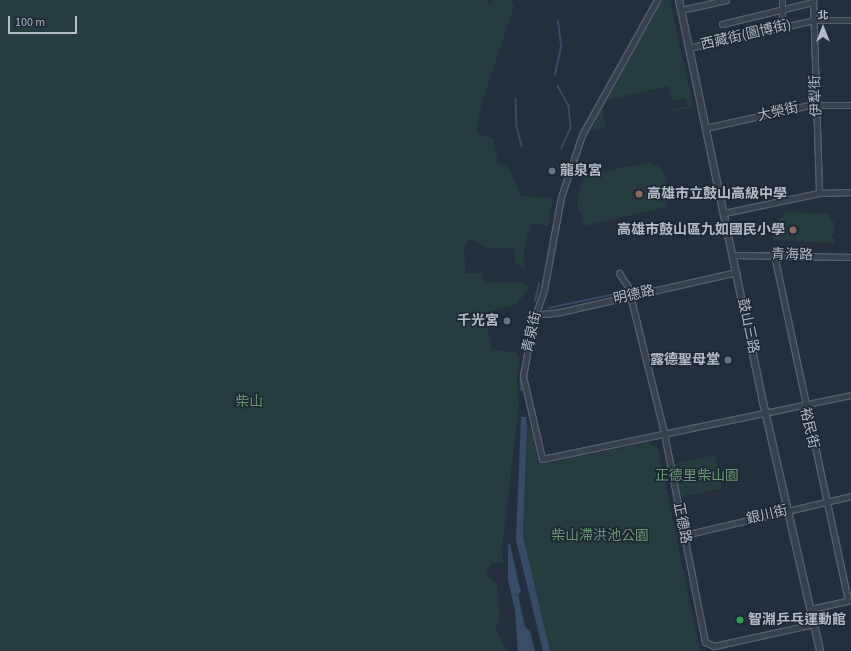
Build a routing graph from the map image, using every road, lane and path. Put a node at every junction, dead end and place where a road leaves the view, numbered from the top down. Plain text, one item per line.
1 (657, 0) edge
2 (679, 0) edge
3 (726, 0) edge
4 (782, 0) edge
5 (813, 1) edge
6 (681, 10) junction
7 (782, 10) junction
8 (814, 20) junction
9 (851, 20) edge
10 (722, 24) dead end
11 (782, 27) junction
12 (688, 48) junction
13 (816, 105) junction
14 (851, 105) edge
15 (705, 128) junction
16 (851, 192) edge
17 (818, 193) junction
18 (724, 213) junction
19 (733, 255) junction
20 (774, 255) junction
21 (851, 257) edge
22 (736, 272) junction
23 (619, 273) dead end
24 (630, 296) junction
25 (533, 315) junction
26 (851, 395) edge
27 (804, 405) junction
28 (766, 413) junction
29 (664, 433) junction
30 (851, 496) edge
31 (826, 501) junction
32 (788, 510) junction
33 (684, 535) junction
34 (850, 600) edge
35 (811, 609) junction
36 (814, 624) junction
37 (820, 651) edge

1 - 25 street, 青泉街
2 - 6 street, 鼓山三路
3 - 6 street
4 - 7 street
5 - 7 street
5 - 8 street, 伊犁街
6 - 12 street, 鼓山三路
7 - 10 street
7 - 11 street
8 - 9 street, 西藏街(圖博街)
8 - 11 street, 西藏街(圖博街)
8 - 13 street, 伊犁街
11 - 12 street, 西藏街(圖博街)
12 - 15 street, 鼓山三路
13 - 14 street, 大榮街
13 - 15 street, 大榮街
13 - 17 street, 伊犁街
15 - 18 street, 鼓山三路
16 - 17 street
17 - 18 street
18 - 19 street, 鼓山三路
19 - 20 street, 青海路
19 - 22 street, 鼓山三路
20 - 21 street, 青海路
20 - 27 street, 裕民街
22 - 24 street, 明德路
22 - 28 street, 鼓山三路
23 - 24 street, 正德路
24 - 25 street, 明德路
24 - 29 street, 正德路
25 - 29 street, 青泉街
26 - 27 street, 青泉街
27 - 28 street, 青泉街
27 - 31 street, 裕民街
28 - 29 street, 青泉街
28 - 32 street, 鼓山三路
29 - 33 street, 正德路
30 - 31 street, 銀川街
31 - 32 street, 銀川街
31 - 34 street, 裕民街
32 - 33 street, 銀川街
32 - 35 street, 鼓山三路
33 - 36 street, 正德路
34 - 35 street
35 - 36 street, 鼓山三路
36 - 37 street, 鼓山三路

